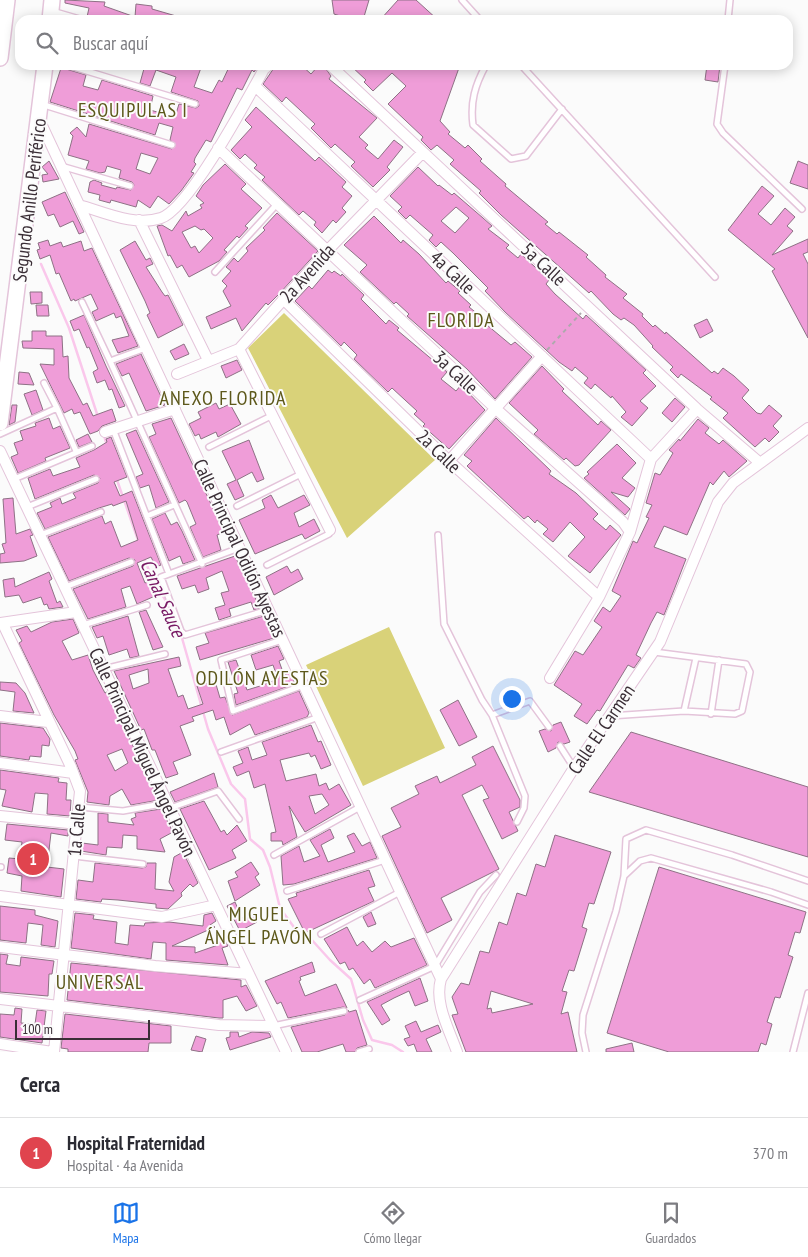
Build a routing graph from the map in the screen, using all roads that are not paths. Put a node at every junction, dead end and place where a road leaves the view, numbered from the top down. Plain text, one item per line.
1 (7, 0) edge
2 (462, 0) edge
3 (730, 0) edge
4 (51, 10) edge
5 (67, 15) edge
6 (476, 15) edge
7 (728, 15) edge
8 (2, 32) edge
9 (0, 58) edge
10 (44, 70) edge
11 (83, 70) edge
12 (263, 70) edge
13 (335, 70) edge
14 (483, 70) edge
15 (527, 70) edge
16 (724, 70) edge
17 (255, 86) junction
18 (195, 104) dead end
19 (562, 109) junction
20 (40, 111) junction
21 (172, 145) dead end
22 (218, 148) junction
23 (423, 152) junction
24 (61, 166) junction
25 (130, 186) dead end
26 (376, 200) junction
27 (278, 204) junction
28 (79, 205) junction
29 (802, 210) dead end
30 (139, 220) junction
31 (327, 251) junction
32 (215, 272) dead end
33 (715, 277) dead end
34 (283, 299) junction
35 (82, 302) dead end
36 (146, 348) junction
37 (239, 349) junction
38 (542, 356) junction
39 (208, 360) junction
40 (110, 361) junction
41 (177, 374) dead end
42 (44, 383) dead end
43 (57, 408) junction
44 (494, 408) junction
45 (175, 409) junction
46 (698, 409) junction
47 (271, 416) junction
48 (138, 421) junction
49 (0, 423) edge
50 (808, 428) edge
51 (109, 430) joint
52 (0, 434) edge
53 (92, 446) dead end
54 (209, 447) dead end
55 (0, 451) edge
56 (76, 452) junction
57 (651, 458) junction
58 (449, 461) junction
59 (759, 462) junction
60 (301, 474) junction
61 (13, 479) junction
62 (96, 479) dead end
63 (174, 505) junction
64 (237, 506) dead end
65 (26, 507) junction
66 (101, 512) dead end
67 (147, 516) junction
68 (330, 530) joint
69 (630, 532) junction
70 (40, 535) junction
71 (438, 535) dead end
72 (240, 548) junction
73 (131, 562) dead end
74 (202, 564) junction
75 (267, 566) dead end
76 (169, 574) junction
77 (64, 587) junction
78 (599, 597) junction
79 (147, 606) dead end
80 (268, 610) junction
81 (76, 612) junction
82 (1, 624) edge
83 (83, 625) junction
84 (283, 640) junction
85 (654, 652) junction
86 (165, 654) dead end
87 (696, 658) junction
88 (719, 660) junction
89 (104, 669) junction
90 (550, 678) dead end
91 (304, 685) junction
92 (684, 711) junction
93 (711, 714) junction
94 (492, 715) junction
95 (0, 716) edge
96 (610, 716) junction
97 (319, 718) junction
98 (48, 722) junction
99 (550, 727) dead end
100 (560, 746) dead end
101 (221, 752) dead end
102 (0, 763) edge
103 (574, 768) junction
104 (73, 773) junction
105 (168, 806) junction
106 (360, 806) junction
107 (80, 807) junction
108 (0, 816) edge
109 (239, 819) dead end
110 (517, 822) dead end
111 (78, 824) junction
112 (274, 855) dead end
113 (74, 856) junction
114 (385, 860) junction
115 (142, 864) dead end
116 (496, 874) dead end
117 (624, 876) junction
118 (808, 881) edge
119 (287, 891) dead end
120 (400, 892) junction
121 (0, 896) edge
122 (69, 904) junction
123 (216, 905) junction
124 (808, 906) edge
125 (321, 934) dead end
126 (0, 947) edge
127 (64, 956) junction
128 (435, 966) junction
129 (249, 974) junction
130 (441, 979) junction
131 (808, 993) edge
132 (0, 999) edge
133 (360, 1000) dead end
134 (59, 1006) junction
135 (344, 1010) dead end
136 (273, 1026) junction
137 (0, 1044) edge
138 (369, 1049) dead end
139 (53, 1052) edge
140 (286, 1052) edge
141 (359, 1052) edge
142 (457, 1052) edge
143 (586, 1052) edge
144 (793, 1052) edge

1 - 8 main road
2 - 6 lane
3 - 7 lane
4 - 5 lane
8 - 9 main road
10 - 20 main road, Segundo Anillo Periférico
11 - 18 lane
12 - 17 street
13 - 23 street, 5a Calle
14 - 19 lane
15 - 19 lane
16 - 29 lane
17 - 22 street
17 - 26 street, 4a Calle
19 - 33 lane
20 - 21 lane
20 - 24 street, Calle Principal Odilón Ayestas
20 - 49 main road, Segundo Anillo Periférico
22 - 27 street, 3a Calle
22 - 30 street
23 - 26 street, 2a Avenida
23 - 46 street, 5a Calle
24 - 25 lane
24 - 28 street, Calle Principal Odilón Ayestas
26 - 31 street, 2a Avenida
26 - 38 street, 4a Calle
27 - 31 street, 3a Calle
27 - 32 lane
28 - 30 street
28 - 36 street, Calle Principal Odilón Ayestas
30 - 39 street
31 - 34 street, 2a Avenida
31 - 44 street, 3a Calle
34 - 37 street, 2a Avenida
34 - 58 street, 2a Calle
35 - 40 lane
36 - 40 lane
36 - 45 street, Calle Principal Odilón Ayestas
37 - 39 street, 2a Avenida
37 - 47 street
38 - 44 street
38 - 57 street, 4a Calle
39 - 41 street, 2a Avenida
40 - 48 lane
42 - 43 lane
43 - 52 lane
43 - 56 lane
44 - 58 street
44 - 69 street, 3a Calle
45 - 48 street
45 - 72 street, Calle Principal Odilón Ayestas
46 - 57 street
46 - 59 street, 5a Calle
47 - 54 lane
47 - 60 street
48 - 51 street
48 - 63 lane
50 - 59 street, Calle El Carmen
51 - 67 lane
53 - 56 lane
55 - 61 street, Calle Principal Miguel Ángel Pavón
56 - 61 lane
57 - 69 street
58 - 78 street, 2a Calle
59 - 85 street, Calle El Carmen
60 - 64 lane
60 - 68 street
61 - 65 street, Calle Principal Miguel Ángel Pavón
62 - 65 lane
63 - 67 lane
63 - 74 lane
65 - 70 street, Calle Principal Miguel Ángel Pavón
66 - 70 lane
67 - 76 lane
68 - 75 lane
69 - 78 street
70 - 77 street, Calle Principal Miguel Ángel Pavón
71 - 94 lane
72 - 74 lane
72 - 80 street, Calle Principal Odilón Ayestas
73 - 77 lane
74 - 76 lane
76 - 80 lane
77 - 81 street, Calle Principal Miguel Ángel Pavón
78 - 90 street
79 - 83 lane
80 - 84 street, Calle Principal Odilón Ayestas
81 - 82 street
81 - 83 street, Calle Principal Miguel Ángel Pavón
82 - 98 street, 1a Calle
83 - 89 street, Calle Principal Miguel Ángel Pavón
84 - 91 street, Calle Principal Odilón Ayestas
84 - 91 lane
85 - 87 lane
85 - 96 street, Calle El Carmen
86 - 89 lane
87 - 88 lane
87 - 92 lane
88 - 93 lane
88 - 93 lane
89 - 105 street, Calle Principal Miguel Ángel Pavón
91 - 97 street, Calle Principal Odilón Ayestas
92 - 93 lane
92 - 96 lane
94 - 99 lane
94 - 110 lane
95 - 98 street
96 - 103 street, Calle El Carmen
97 - 101 lane
97 - 106 street, Calle Principal Odilón Ayestas
98 - 104 street, 1a Calle
100 - 103 lane
102 - 104 street
103 - 130 street, Calle El Carmen
104 - 107 street, 1a Calle
105 - 107 lane
105 - 109 lane
105 - 123 street, Calle Principal Miguel Ángel Pavón
106 - 112 lane
106 - 114 street, Calle Principal Odilón Ayestas
107 - 111 street, 1a Calle
108 - 111 street
111 - 113 street, 1a Calle
113 - 115 lane
113 - 122 street, 1a Calle
114 - 119 lane
114 - 120 street, Calle Principal Odilón Ayestas
116 - 128 lane
117 - 118 lane
117 - 124 lane
117 - 143 lane
120 - 125 lane
120 - 128 street, Calle Principal Odilón Ayestas
121 - 122 street
122 - 123 street
122 - 127 street, 1a Calle
123 - 129 street, Calle Principal Miguel Ángel Pavón
126 - 127 street
127 - 129 street
127 - 134 street, 1a Calle
128 - 130 street, Calle Principal Odilón Ayestas
128 - 133 lane
129 - 136 street, Calle Principal Miguel Ángel Pavón
130 - 142 street, Calle El Carmen
131 - 144 lane
132 - 134 street
134 - 136 street
134 - 139 street, 1a Calle
135 - 136 lane
136 - 140 street, Calle Principal Miguel Ángel Pavón
137 - 139 street
138 - 141 lane

